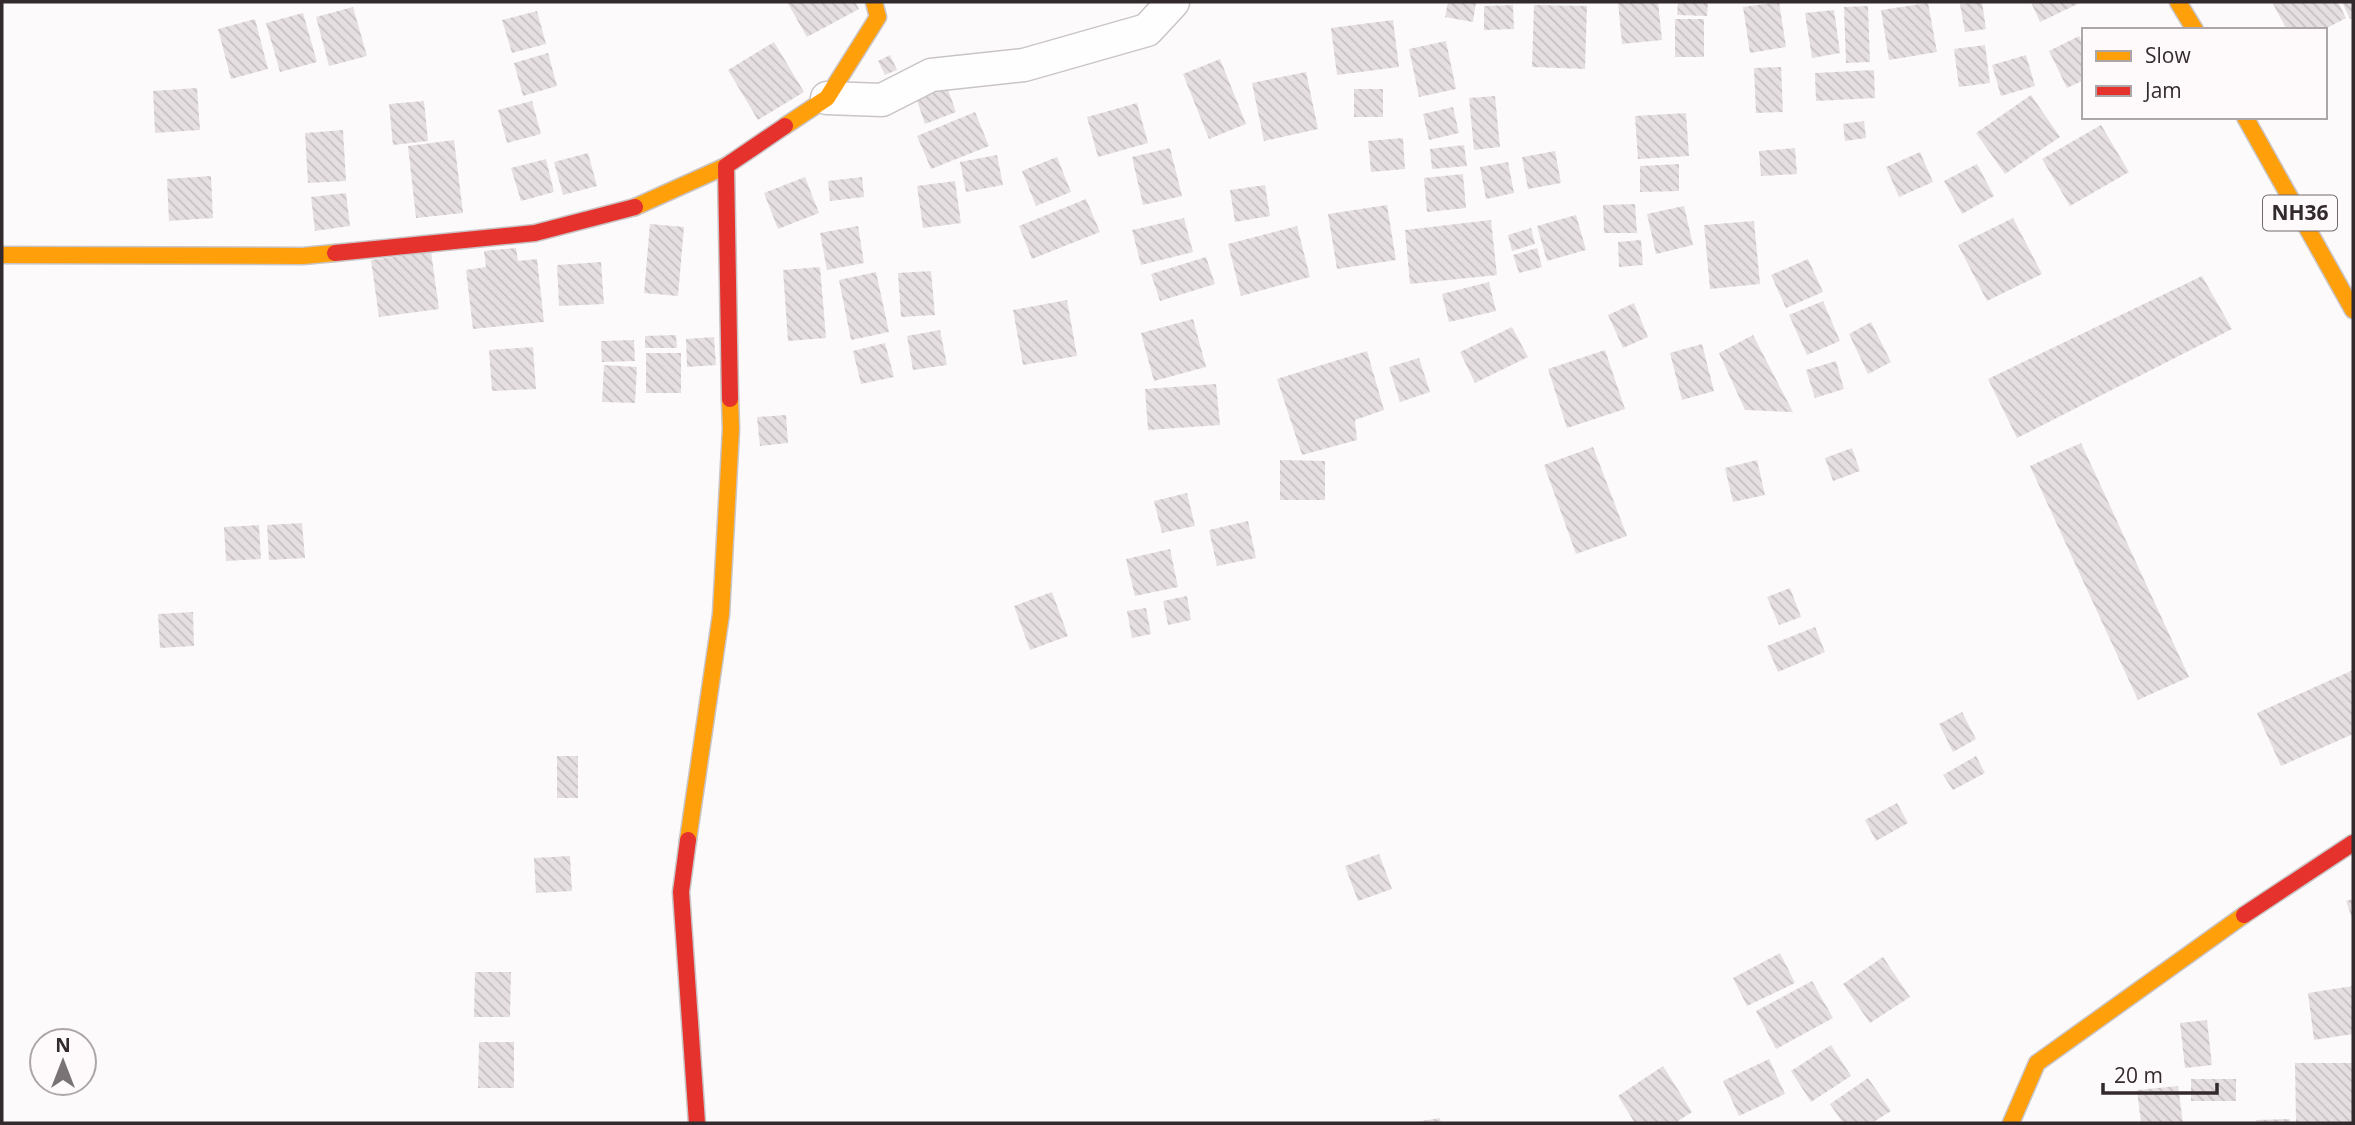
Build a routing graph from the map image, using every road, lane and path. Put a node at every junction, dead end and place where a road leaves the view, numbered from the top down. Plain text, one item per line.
1 (874, 2) edge
2 (1173, 2) edge
3 (2178, 2) edge
4 (2193, 28) edge
5 (827, 98) junction
6 (2246, 119) edge
7 (726, 166) junction
8 (2, 255) edge
9 (2353, 310) edge
10 (2353, 843) edge
11 (697, 1123) edge
12 (2011, 1123) edge

1 - 5 main road
2 - 5 street
3 - 4 main road
5 - 7 main road
6 - 9 main road, NH36
7 - 8 main road
7 - 11 main road
10 - 12 main road

